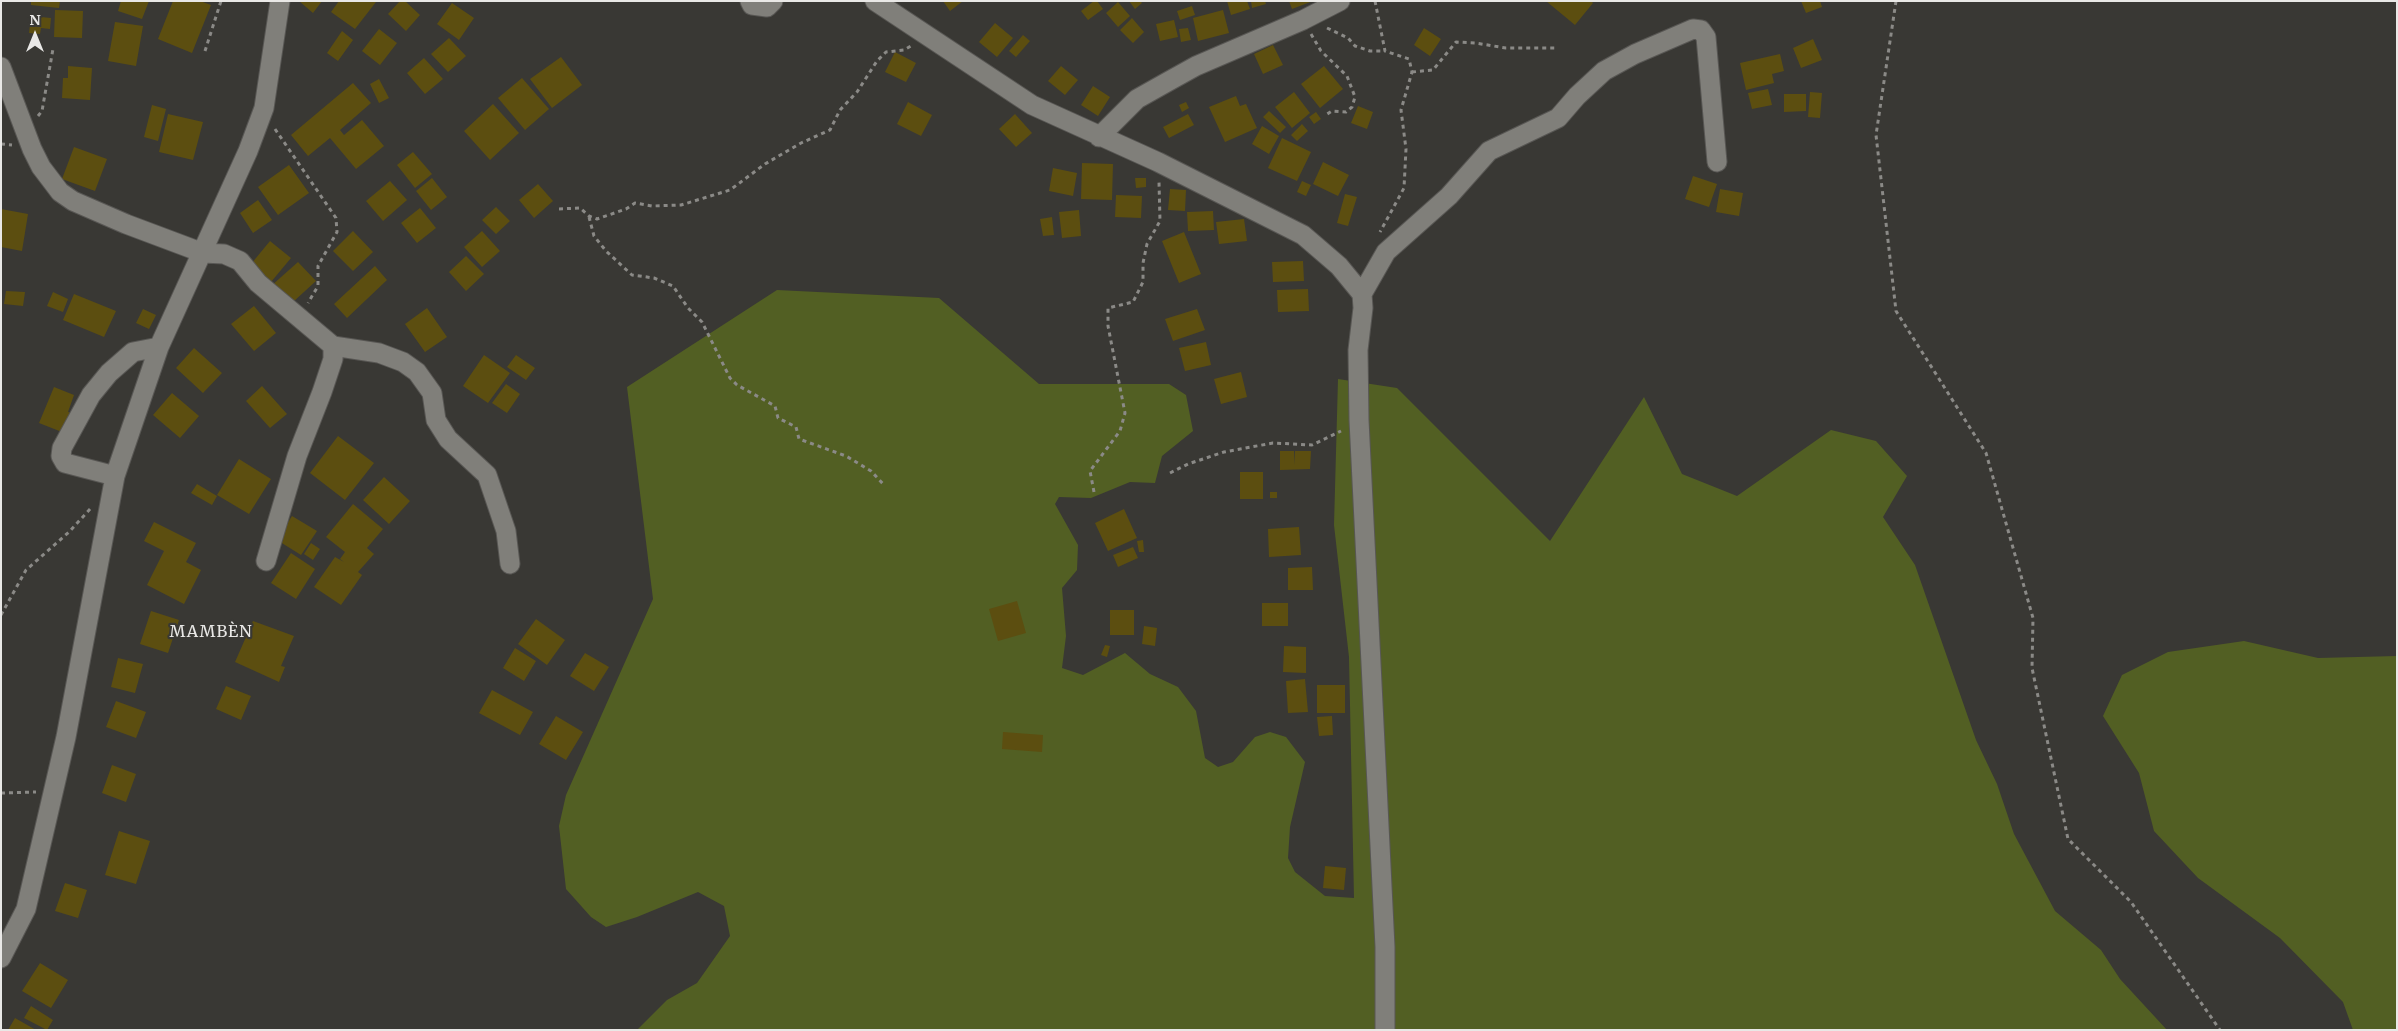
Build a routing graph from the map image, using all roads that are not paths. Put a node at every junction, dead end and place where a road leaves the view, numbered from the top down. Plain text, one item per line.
1 (280, 1) edge
2 (750, 1) edge
3 (773, 1) edge
4 (875, 1) edge
5 (1340, 1) edge
6 (1, 67) edge
7 (1099, 137) junction
8 (1717, 162) dead end
9 (203, 253) junction
10 (1362, 294) junction
11 (333, 346) junction
12 (159, 347) junction
13 (115, 476) junction
14 (266, 561) dead end
15 (510, 564) dead end
16 (1, 958) edge
17 (1385, 1030) edge

1 - 9 street
2 - 3 street
4 - 7 street
5 - 7 street
6 - 9 street
7 - 10 street
8 - 10 street
9 - 11 street
9 - 12 street
10 - 17 street
11 - 14 street
11 - 15 street
12 - 13 street
12 - 13 street
13 - 16 street

